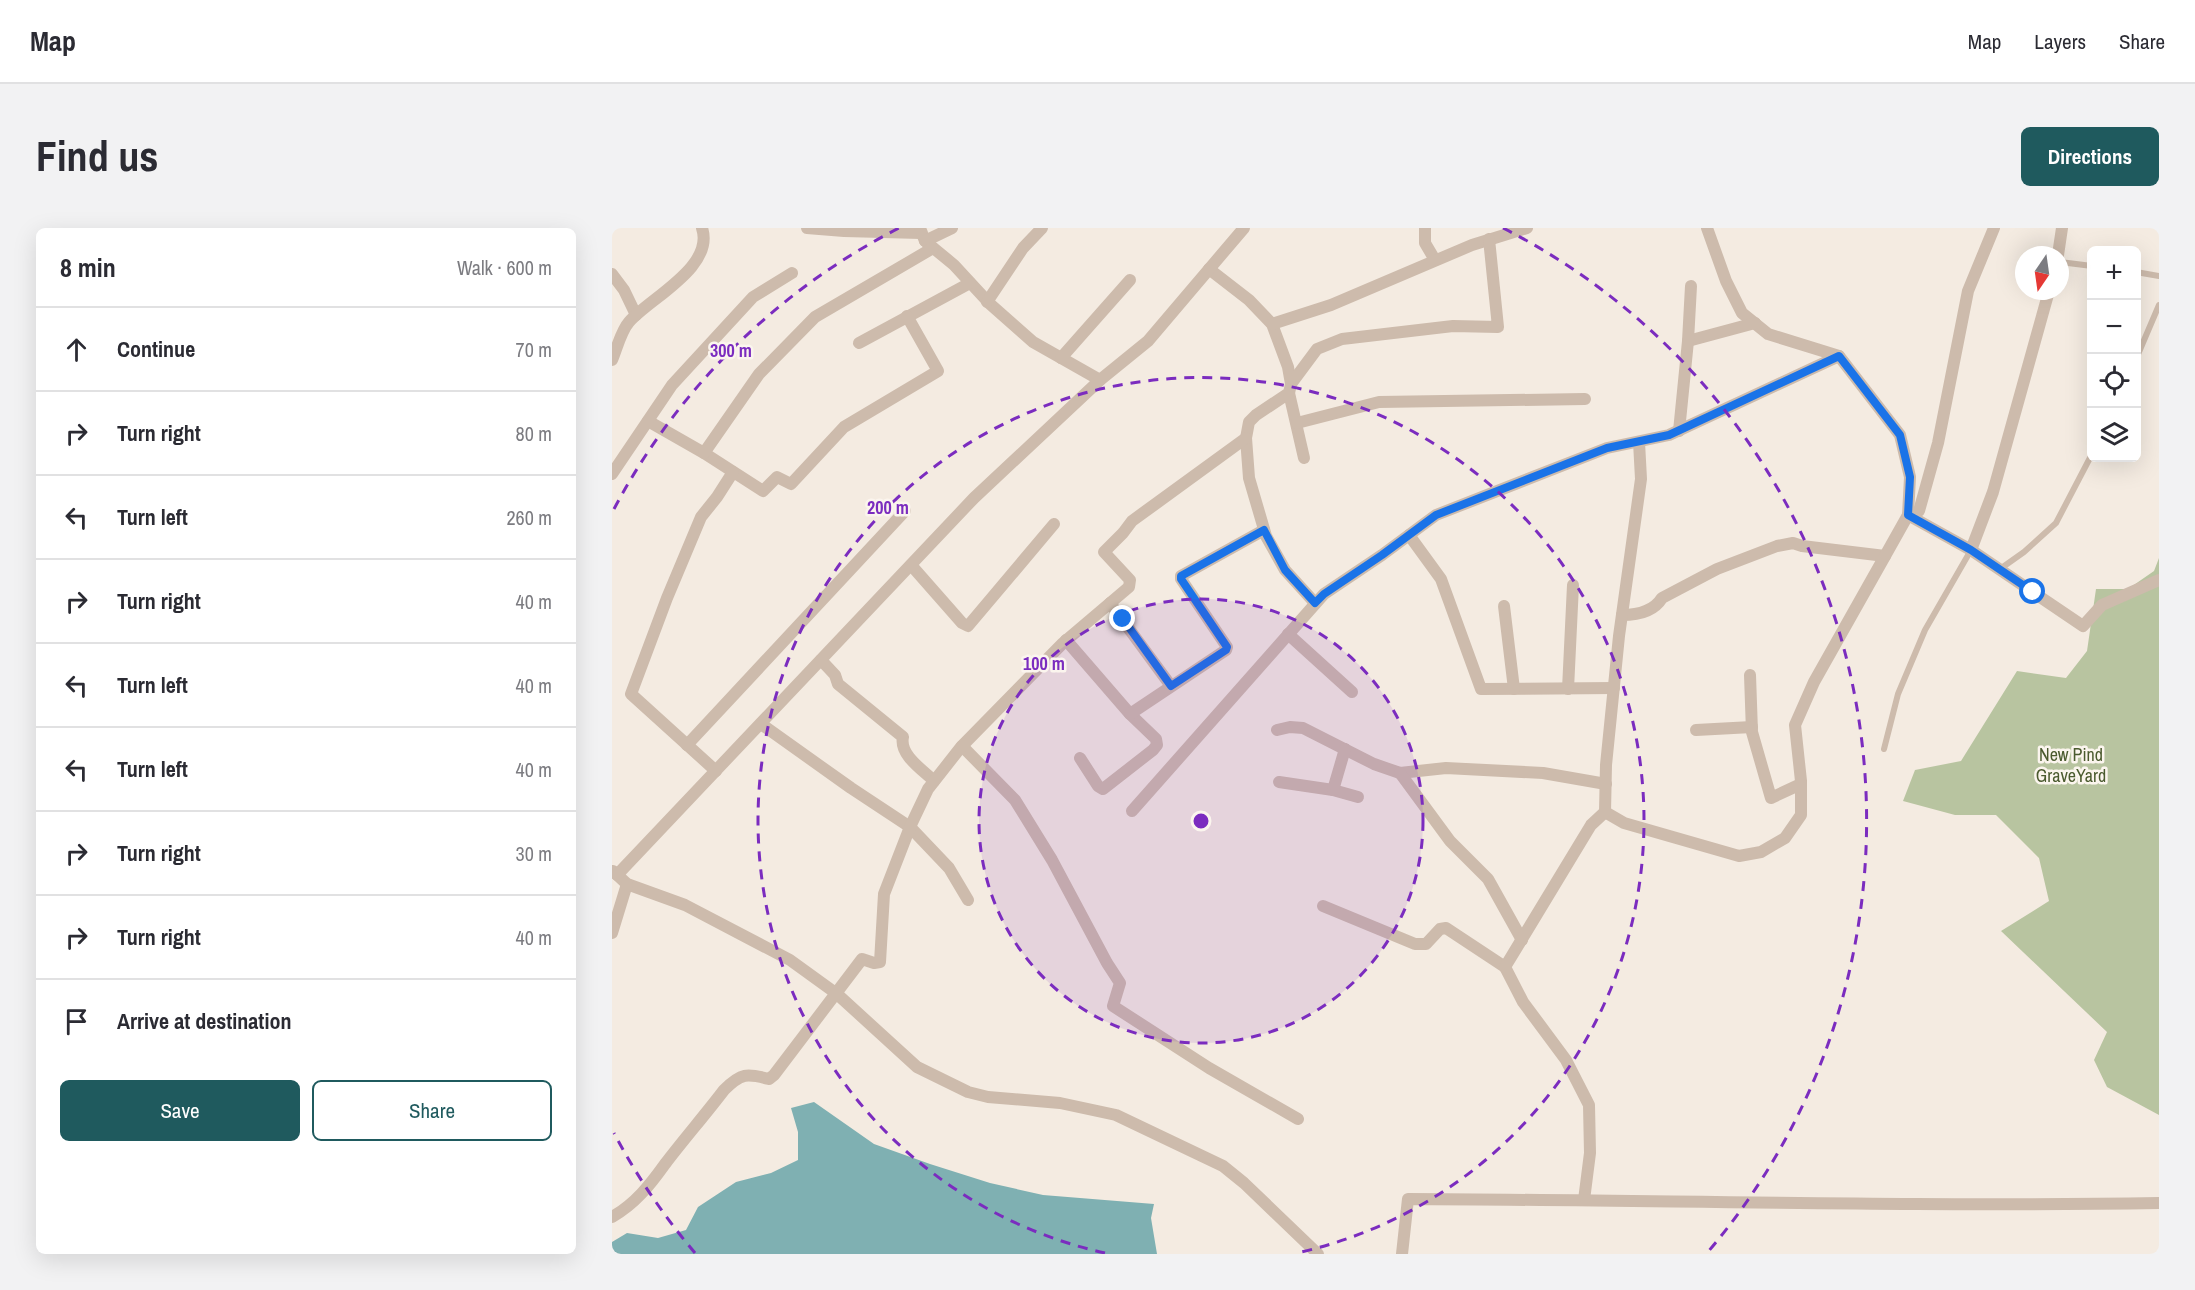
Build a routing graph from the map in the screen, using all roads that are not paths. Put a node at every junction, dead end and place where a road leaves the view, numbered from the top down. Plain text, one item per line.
1 (702, 228) edge
2 (807, 228) edge
3 (952, 228) edge
4 (1042, 228) edge
5 (1244, 228) edge
6 (1425, 228) edge
7 (1527, 228) edge
8 (1707, 228) edge
9 (1994, 228) edge
10 (2062, 228) edge
11 (1505, 231) edge
12 (925, 237) edge
13 (1489, 239) junction
14 (2059, 246) edge
15 (1436, 260) junction
16 (2069, 263) edge
17 (2087, 265) edge
18 (1209, 269) junction
19 (792, 273) dead end
20 (2141, 273) edge
21 (612, 274) edge
22 (2159, 276) edge
23 (1130, 280) dead end
24 (970, 283) junction
25 (1690, 286) dead end
26 (2047, 300) edge
27 (987, 302) junction
28 (2159, 305) edge
29 (636, 315) junction
30 (907, 316) junction
31 (1755, 323) junction
32 (1272, 324) junction
33 (1688, 341) junction
34 (859, 343) dead end
35 (2138, 354) edge
36 (1839, 356) junction
37 (1061, 358) junction
38 (612, 360) edge
39 (1100, 380) junction
40 (1290, 388) junction
41 (1585, 399) dead end
42 (648, 421) junction
43 (1297, 423) junction
44 (1679, 431) junction
45 (1246, 438) junction
46 (1640, 442) junction
47 (704, 453) junction
48 (1304, 458) dead end
49 (2087, 462) edge
50 (733, 472) junction
51 (612, 474) edge
52 (905, 511) dead end
53 (1908, 515) junction
54 (1054, 524) dead end
55 (1264, 530) junction
56 (1409, 535) junction
57 (1971, 550) junction
58 (1885, 556) junction
59 (911, 565) junction
60 (1999, 570) junction
61 (2159, 580) edge
62 (1573, 585) dead end
63 (1110, 603) junction
64 (1315, 603) junction
65 (1504, 606) dead end
66 (1622, 615) junction
67 (1288, 634) junction
68 (1066, 640) junction
69 (820, 660) junction
70 (1750, 675) dead end
71 (1171, 686) junction
72 (1614, 688) junction
73 (1514, 689) junction
74 (1568, 689) junction
75 (1352, 692) dead end
76 (1130, 714) junction
77 (761, 724) junction
78 (1752, 727) junction
79 (1277, 730) dead end
80 (1696, 730) dead end
81 (687, 745) junction
82 (962, 747) junction
83 (1884, 749) dead end
84 (1345, 750) junction
85 (1080, 758) dead end
86 (716, 771) junction
87 (1400, 773) junction
88 (934, 781) junction
89 (1279, 782) dead end
90 (1606, 784) junction
91 (1801, 784) junction
92 (1334, 790) junction
93 (1358, 797) dead end
94 (1132, 811) dead end
95 (1605, 812) junction
96 (910, 826) junction
97 (615, 873) edge
98 (627, 884) junction
99 (968, 900) dead end
100 (1323, 906) dead end
101 (612, 933) edge
102 (1522, 940) junction
103 (1504, 966) junction
104 (837, 994) junction
105 (1298, 1119) dead end
106 (1584, 1200) junction
107 (2159, 1203) edge
108 (612, 1217) edge
109 (1318, 1254) edge
110 (1402, 1254) edge

1 - 29 street
2 - 12 street
3 - 12 street
4 - 27 street
5 - 18 street
6 - 15 street
7 - 11 street
8 - 31 street
9 - 53 street
10 - 14 street
11 - 13 street
12 - 24 street
12 - 47 street
13 - 15 street
13 - 40 street
15 - 32 street
16 - 17 lane
18 - 32 street
18 - 39 street
19 - 42 street
20 - 22 lane
21 - 29 street
23 - 37 street
24 - 27 street
24 - 30 street
25 - 33 street
26 - 57 street
27 - 37 street
28 - 35 lane
29 - 38 street
30 - 34 street
30 - 50 street
31 - 33 street
31 - 36 street
32 - 40 street
33 - 44 street
36 - 44 street
36 - 53 street
37 - 39 street
39 - 59 street
40 - 43 street
40 - 45 street
41 - 43 street
42 - 47 street
42 - 51 street
43 - 48 street
44 - 46 street
45 - 55 street
45 - 63 street
46 - 56 street
46 - 66 street
47 - 50 street
49 - 60 lane
50 - 81 street
52 - 81 street
53 - 57 street
53 - 58 street
54 - 59 street
55 - 64 street
55 - 71 street
56 - 64 street
56 - 73 street
57 - 60 street
57 - 83 lane
58 - 66 street
58 - 91 street
59 - 69 street
60 - 61 street
62 - 74 street
63 - 68 street
63 - 71 street
64 - 67 street
65 - 73 street
66 - 72 street
67 - 75 street
67 - 94 street
68 - 76 street
68 - 82 street
69 - 77 street
69 - 88 street
70 - 78 street
71 - 76 street
72 - 74 street
72 - 90 street
73 - 74 street
76 - 85 street
77 - 86 street
77 - 96 street
78 - 80 street
78 - 91 street
79 - 84 street
81 - 86 street
82 - 88 street
82 - 105 street
84 - 87 street
84 - 92 street
86 - 97 street
87 - 90 street
87 - 102 street
88 - 96 street
89 - 92 street
90 - 95 street
91 - 95 street
92 - 93 street
95 - 102 street
96 - 99 street
96 - 104 street
97 - 98 street
98 - 101 street
98 - 104 street
100 - 103 street
102 - 103 street
103 - 106 street
104 - 108 street
104 - 109 street
106 - 107 street
106 - 110 street

